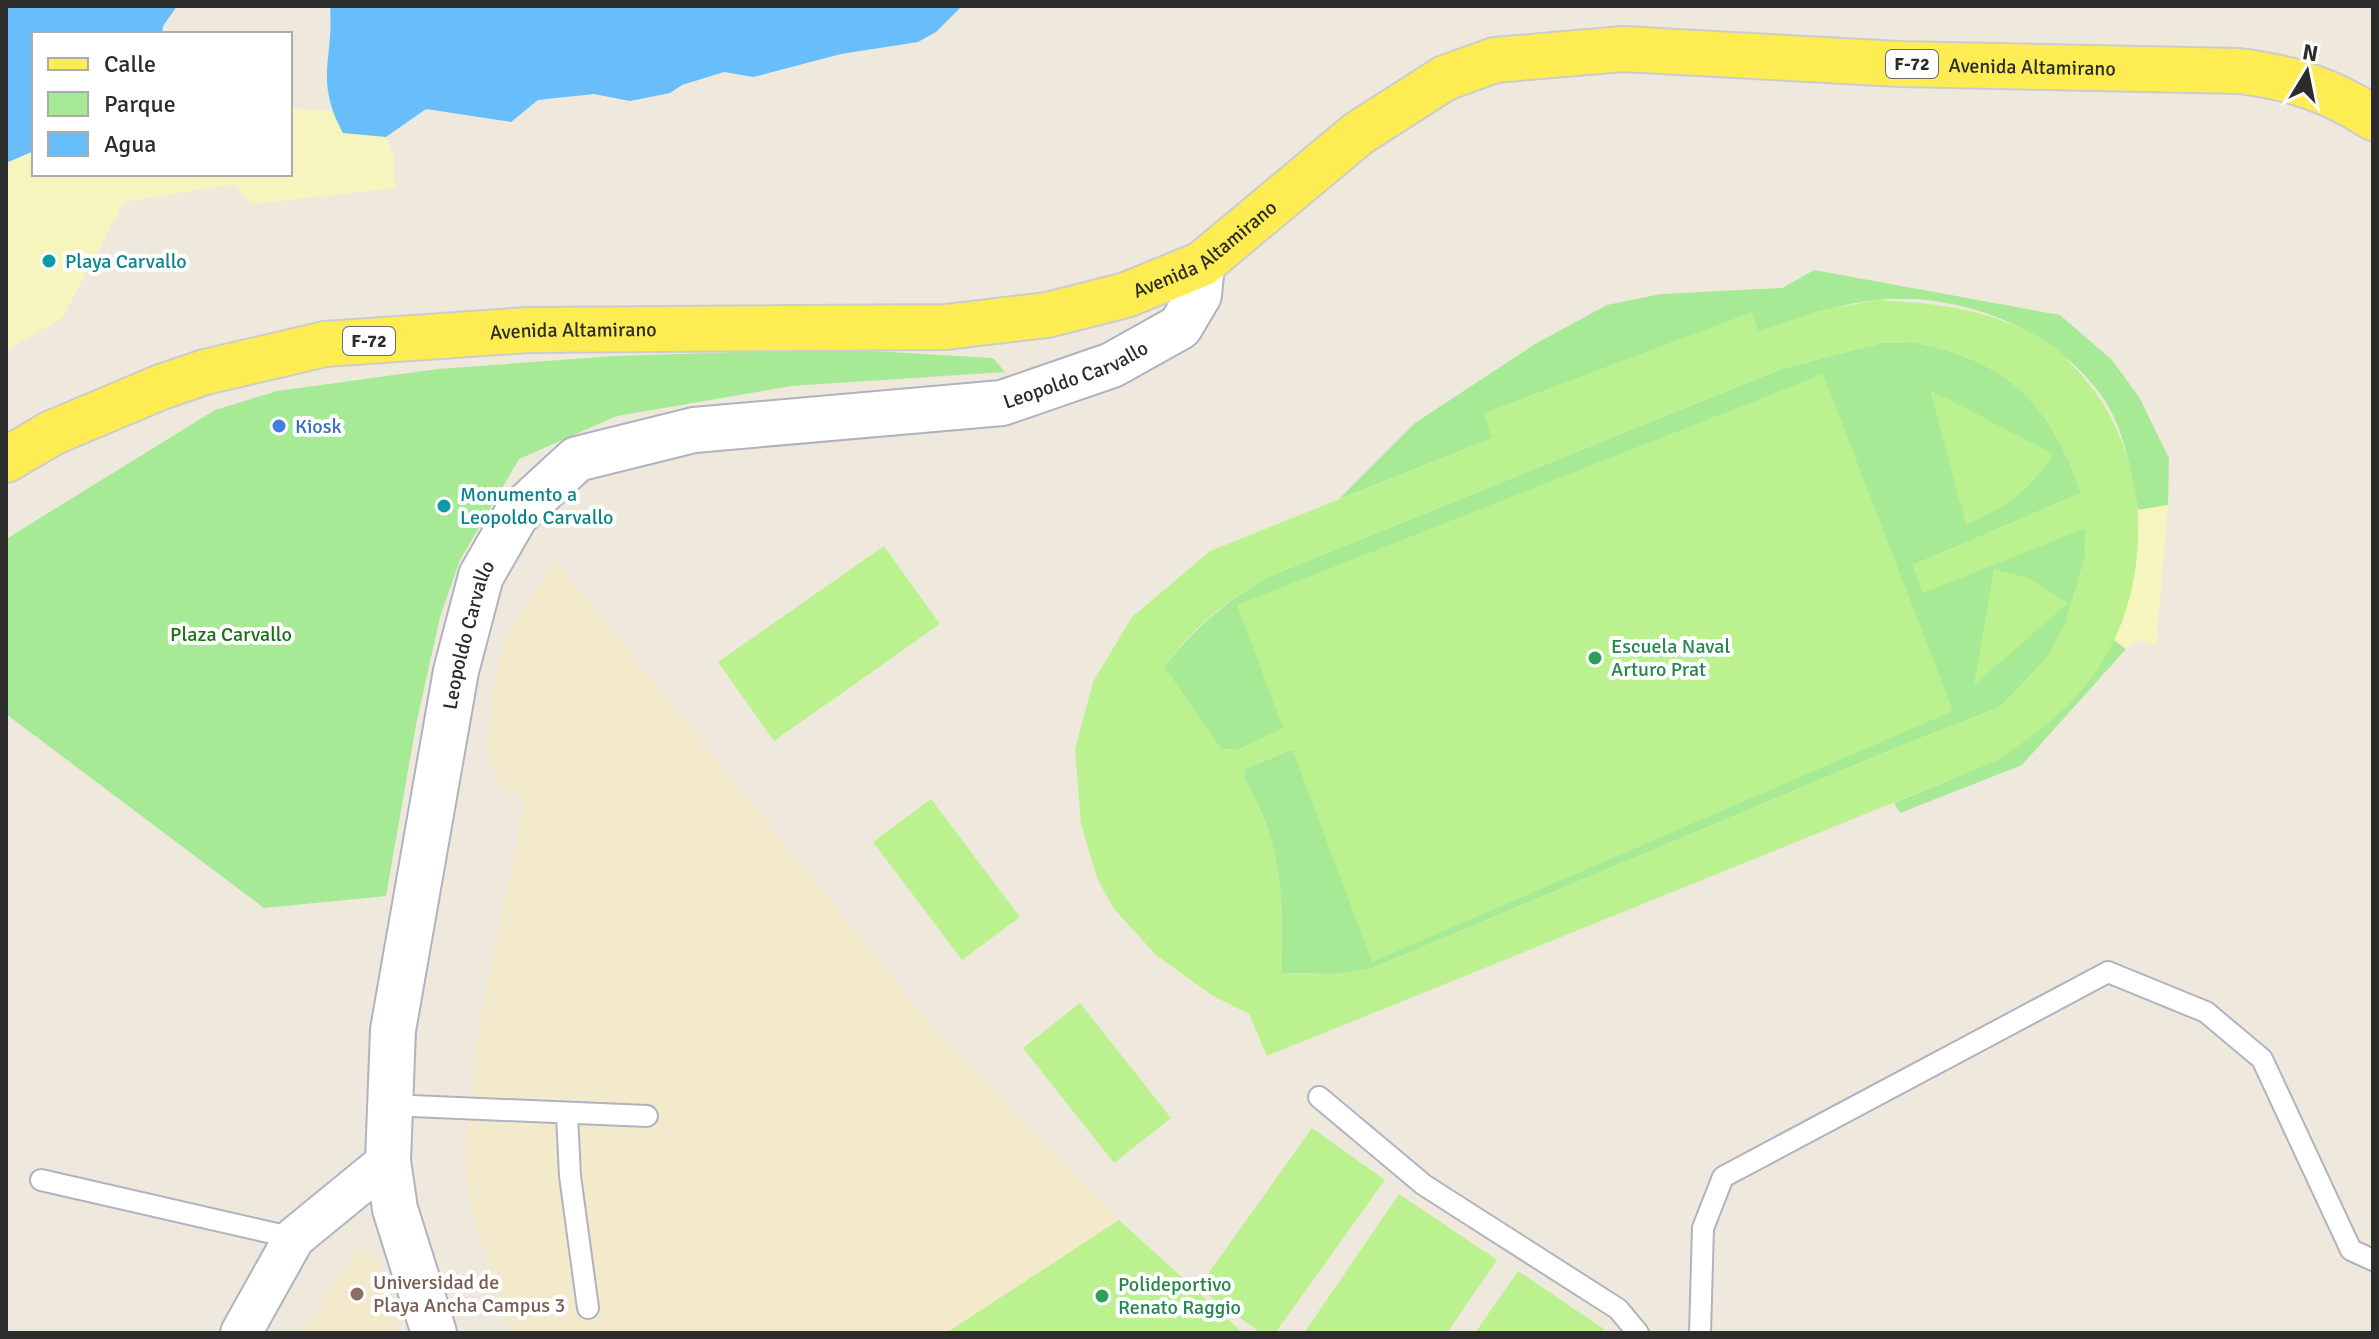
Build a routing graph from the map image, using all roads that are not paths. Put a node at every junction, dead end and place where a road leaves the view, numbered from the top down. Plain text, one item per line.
1 (2373, 118) edge
2 (1202, 264) junction
3 (6, 460) edge
4 (1319, 1097) dead end
5 (389, 1105) junction
6 (567, 1115) junction
7 (647, 1116) dead end
8 (388, 1161) junction
9 (41, 1180) dead end
10 (294, 1238) junction
11 (2373, 1260) edge
12 (588, 1308) dead end
13 (241, 1333) edge
14 (434, 1333) edge
15 (1638, 1333) edge
16 (1700, 1333) edge

1 - 2 main road, Avenida Altamirano / F-72
2 - 3 main road, Avenida Altamirano / F-72
2 - 5 street, Leopoldo Carvallo
4 - 15 lane
5 - 6 lane
5 - 8 street, Leopoldo Carvallo
6 - 7 lane
6 - 12 lane
8 - 10 street
8 - 14 street, Leopoldo Carvallo
9 - 10 lane
10 - 13 street
11 - 16 lane

